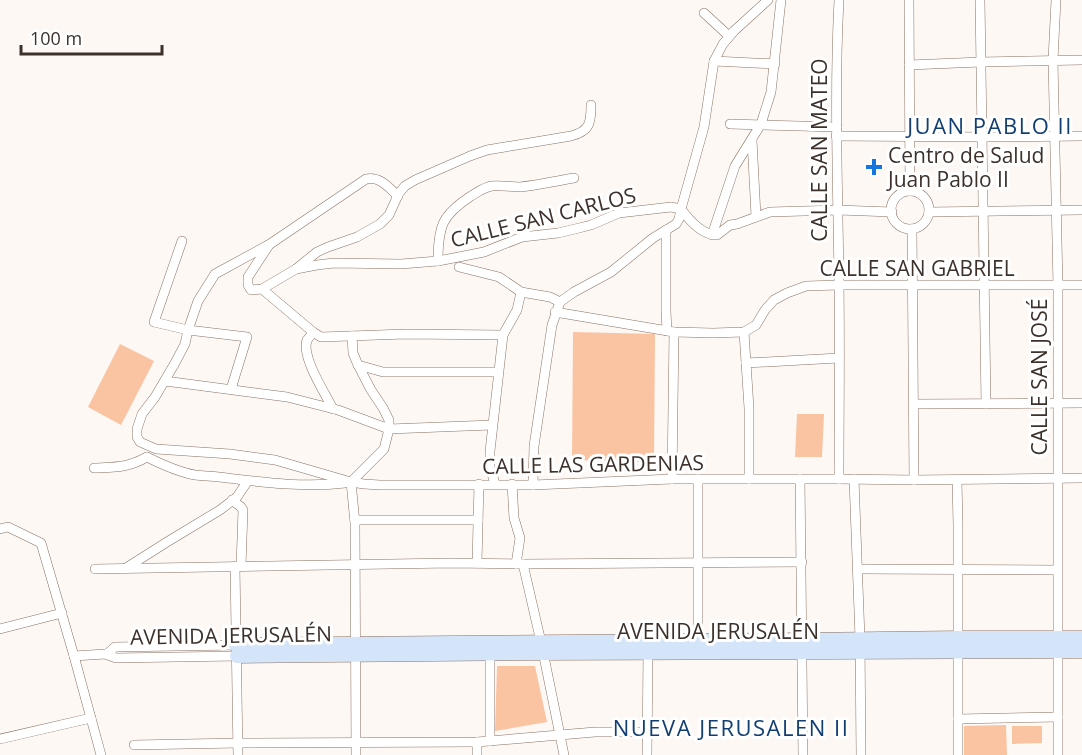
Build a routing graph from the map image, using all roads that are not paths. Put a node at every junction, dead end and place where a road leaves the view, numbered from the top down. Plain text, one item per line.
1 (768, 0) edge
2 (781, 0) edge
3 (839, 0) edge
4 (909, 0) edge
5 (980, 0) edge
6 (1056, 0) edge
7 (704, 13) dead end
8 (729, 36) junction
9 (1053, 60) junction
10 (1082, 60) edge
11 (714, 61) junction
12 (981, 62) junction
13 (775, 64) junction
14 (909, 64) junction
15 (591, 105) dead end
16 (730, 124) dead end
17 (761, 124) junction
18 (836, 131) junction
19 (909, 136) junction
20 (1055, 136) junction
21 (1082, 136) edge
22 (982, 137) junction
23 (752, 140) junction
24 (574, 178) dead end
25 (909, 191) junction
26 (398, 196) junction
27 (681, 209) junction
28 (838, 210) junction
29 (1056, 210) junction
30 (1082, 210) edge
31 (892, 212) junction
32 (929, 212) junction
33 (983, 212) junction
34 (756, 216) junction
35 (912, 229) junction
36 (666, 230) junction
37 (712, 235) junction
38 (182, 241) dead end
39 (270, 244) junction
40 (438, 261) junction
41 (459, 267) dead end
42 (296, 269) junction
43 (839, 285) junction
44 (912, 285) junction
45 (984, 285) junction
46 (1082, 285) edge
47 (1058, 286) junction
48 (262, 289) junction
49 (521, 292) junction
50 (560, 302) junction
51 (555, 312) junction
52 (188, 330) junction
53 (670, 331) junction
54 (313, 332) junction
55 (744, 332) junction
56 (503, 335) junction
57 (352, 336) junction
58 (839, 358) junction
59 (746, 363) junction
60 (357, 365) junction
61 (498, 372) junction
62 (165, 381) junction
63 (231, 389) junction
64 (1057, 403) junction
65 (1082, 403) edge
66 (914, 404) junction
67 (986, 404) junction
68 (333, 409) junction
69 (492, 424) junction
70 (389, 429) junction
71 (146, 446) junction
72 (147, 457) junction
73 (94, 468) dead end
74 (1082, 478) edge
75 (672, 479) junction
76 (698, 479) junction
77 (749, 479) junction
78 (800, 479) junction
79 (839, 479) junction
80 (854, 479) junction
81 (1057, 479) junction
82 (914, 480) junction
83 (957, 480) junction
84 (247, 482) junction
85 (351, 482) junction
86 (479, 484) junction
87 (495, 484) junction
88 (512, 484) junction
89 (534, 485) junction
90 (232, 500) junction
91 (355, 520) junction
92 (478, 520) junction
93 (0, 529) edge
94 (802, 562) junction
95 (477, 563) junction
96 (698, 563) junction
97 (519, 564) junction
98 (354, 565) junction
99 (238, 566) junction
100 (126, 568) junction
101 (95, 569) dead end
102 (858, 569) junction
103 (957, 570) junction
104 (1057, 570) junction
105 (62, 613) junction
106 (0, 629) edge
107 (1082, 638) edge
108 (860, 645) junction
109 (958, 645) junction
110 (1057, 645) junction
111 (802, 646) junction
112 (542, 647) junction
113 (698, 647) junction
114 (354, 649) junction
115 (236, 650) junction
116 (1082, 651) edge
117 (490, 653) junction
118 (648, 653) junction
119 (74, 656) junction
120 (1058, 717) junction
121 (91, 718) junction
122 (958, 719) junction
123 (647, 732) junction
124 (560, 735) junction
125 (0, 739) edge
126 (489, 741) junction
127 (356, 742) junction
128 (477, 742) junction
129 (238, 743) junction
130 (134, 745) dead end
131 (101, 755) edge
132 (238, 755) edge
133 (356, 755) edge
134 (477, 755) edge
135 (564, 755) edge
136 (647, 755) edge
137 (803, 755) edge
138 (861, 755) edge
139 (958, 755) edge
140 (1058, 755) edge

1 - 8 street
2 - 13 street
3 - 18 street, CALLE SAN MATEO
4 - 14 street
5 - 12 street
6 - 9 street, CALLE SAN JOSÉ
7 - 8 street
8 - 11 street
9 - 10 street
9 - 12 street
9 - 20 street, CALLE SAN JOSÉ
11 - 13 street
11 - 27 street
12 - 14 street
12 - 22 street
13 - 17 street
14 - 19 street
15 - 26 street
16 - 17 street
17 - 18 street
17 - 23 street
18 - 19 street
18 - 28 street, CALLE SAN MATEO
19 - 22 street
19 - 25 street
20 - 21 street
20 - 22 street
20 - 29 street, CALLE SAN JOSÉ
22 - 33 street
23 - 34 street
23 - 37 street
24 - 40 street
25 - 31 street
25 - 32 street
26 - 39 street
26 - 42 street
27 - 36 street
27 - 37 street
27 - 40 street, CALLE SAN CARLOS
28 - 31 street
28 - 34 street
28 - 43 street, CALLE SAN MATEO
29 - 30 street
29 - 33 street
29 - 47 street, CALLE SAN JOSÉ
31 - 35 street
32 - 33 street
32 - 35 street
33 - 45 street
34 - 37 street
35 - 44 street
36 - 50 street
36 - 53 street
38 - 52 street
39 - 48 street
39 - 52 street
40 - 42 street, CALLE SAN CARLOS
41 - 49 street
42 - 48 street
43 - 44 street, CALLE SAN GABRIEL
43 - 55 street, CALLE SAN GABRIEL
43 - 58 street, CALLE SAN MATEO
44 - 45 street, CALLE SAN GABRIEL
44 - 66 street
45 - 47 street, CALLE SAN GABRIEL
45 - 67 street
46 - 47 street, CALLE SAN GABRIEL
47 - 64 street, CALLE SAN JOSÉ
48 - 54 street
49 - 50 street
49 - 56 street
50 - 51 street
51 - 53 street
51 - 89 street
52 - 62 street
52 - 63 street
53 - 55 street
53 - 75 street
54 - 57 street
54 - 68 street
55 - 59 street
56 - 57 street
56 - 61 street
57 - 60 street
58 - 59 street
58 - 79 street, CALLE SAN MATEO
59 - 77 street
60 - 61 street
60 - 70 street
61 - 69 street
62 - 63 street
62 - 71 street
63 - 68 street
64 - 65 street
64 - 67 street
64 - 81 street, CALLE SAN JOSÉ
66 - 67 street
66 - 82 street
68 - 70 street
69 - 70 street
69 - 87 street
70 - 85 street
71 - 72 street
71 - 85 street, CALLE LAS GARDENIAS
72 - 73 street
72 - 84 street
74 - 81 street, CALLE LAS GARDENIAS
75 - 76 street, CALLE LAS GARDENIAS
75 - 89 street, CALLE LAS GARDENIAS
76 - 77 street, CALLE LAS GARDENIAS
76 - 96 street
77 - 78 street, CALLE LAS GARDENIAS
78 - 79 street, CALLE LAS GARDENIAS
78 - 94 street
79 - 80 street, CALLE LAS GARDENIAS
80 - 82 street, CALLE LAS GARDENIAS
80 - 102 street
81 - 83 street, CALLE LAS GARDENIAS
81 - 104 street, CALLE SAN JOSÉ
82 - 83 street, CALLE LAS GARDENIAS
83 - 103 street
84 - 85 street
84 - 90 street
85 - 86 street, CALLE LAS GARDENIAS
85 - 91 street
86 - 87 street, CALLE LAS GARDENIAS
86 - 92 street
87 - 88 street, CALLE LAS GARDENIAS
88 - 89 street, CALLE LAS GARDENIAS
88 - 97 street
90 - 99 street
90 - 100 street
91 - 92 street
91 - 98 street
92 - 95 street
93 - 105 street
94 - 96 street
94 - 111 street
95 - 97 street
95 - 98 street
96 - 97 street
96 - 113 street
97 - 112 street
98 - 99 street
98 - 114 street
99 - 100 street
99 - 115 street
100 - 101 street
102 - 103 street
102 - 108 street
103 - 104 street
103 - 109 street
104 - 110 street, CALLE SAN JOSÉ
105 - 106 street
105 - 119 street
107 - 110 street, AVENIDA JERUSALÉN
108 - 109 street, AVENIDA JERUSALÉN
108 - 111 street, AVENIDA JERUSALÉN
108 - 138 street
109 - 110 street, AVENIDA JERUSALÉN
109 - 122 street
110 - 116 street, AVENIDA JERUSALÉN
110 - 120 street, CALLE SAN JOSÉ
111 - 113 street, AVENIDA JERUSALÉN
111 - 137 street
112 - 113 street, AVENIDA JERUSALÉN
112 - 114 street, AVENIDA JERUSALÉN
112 - 117 street, AVENIDA JERUSALÉN
112 - 118 street, AVENIDA JERUSALÉN
112 - 124 street
113 - 118 street, AVENIDA JERUSALÉN
114 - 115 street, AVENIDA JERUSALÉN
114 - 117 street, AVENIDA JERUSALÉN
114 - 127 street
115 - 119 street, AVENIDA JERUSALÉN
115 - 129 street
117 - 126 street
118 - 123 street
119 - 121 street
120 - 122 street
120 - 140 street, CALLE SAN JOSÉ
121 - 125 street
121 - 131 street
122 - 139 street
123 - 124 street
123 - 136 street
124 - 126 street
124 - 135 street
126 - 128 street
127 - 128 street
127 - 129 street
127 - 133 street
128 - 134 street
129 - 130 street
129 - 132 street

